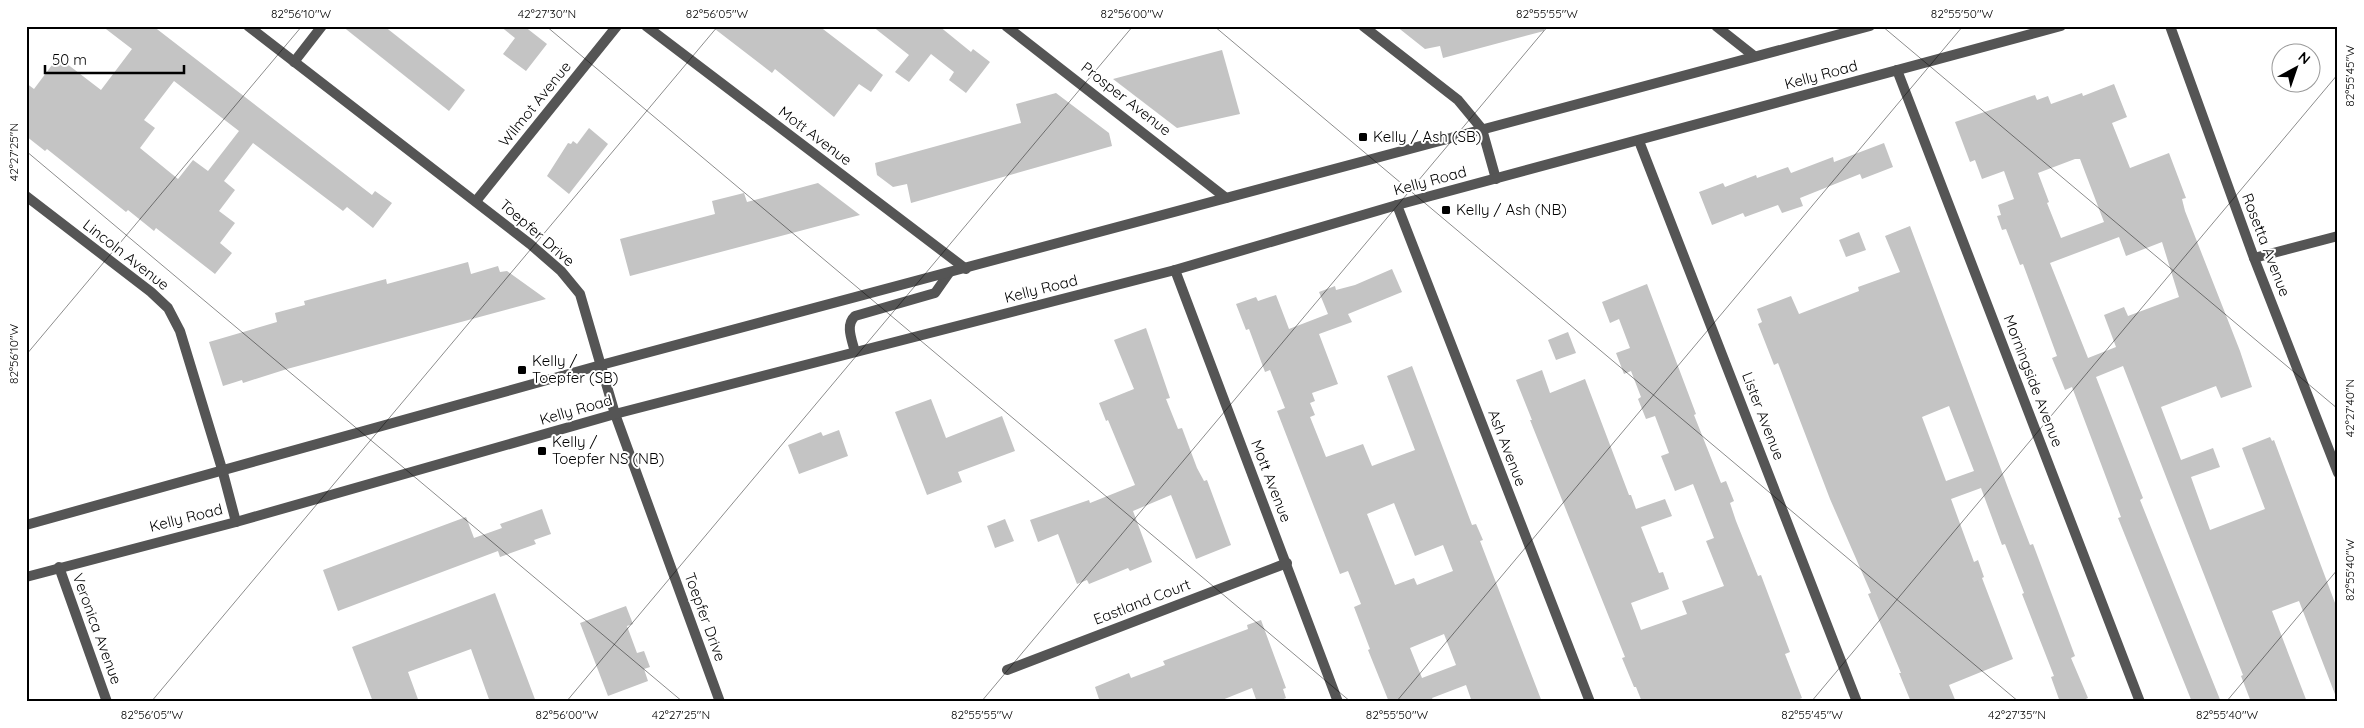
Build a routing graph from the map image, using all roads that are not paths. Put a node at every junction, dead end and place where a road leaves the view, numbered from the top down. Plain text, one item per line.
1 (248, 26) edge
2 (322, 26) edge
3 (617, 26) edge
4 (646, 26) edge
5 (1006, 26) edge
6 (1363, 26) edge
7 (1716, 26) edge
8 (1870, 26) edge
9 (2061, 26) edge
10 (2170, 26) edge
11 (1754, 56) junction
12 (294, 62) junction
13 (1897, 70) junction
14 (1482, 129) junction
15 (1639, 141) junction
16 (1496, 178) junction
17 (26, 196) edge
18 (1226, 198) junction
19 (476, 201) junction
20 (1397, 205) junction
21 (2338, 236) edge
22 (2254, 258) junction
23 (966, 269) junction
24 (1175, 270) junction
25 (949, 273) junction
26 (855, 352) junction
27 (602, 365) junction
28 (615, 414) junction
29 (222, 469) junction
30 (2338, 473) edge
31 (236, 522) junction
32 (26, 525) edge
33 (1287, 563) junction
34 (59, 567) junction
35 (26, 577) edge
36 (1007, 670) dead end
37 (107, 702) edge
38 (720, 702) edge
39 (1338, 702) edge
40 (1590, 702) edge
41 (1857, 702) edge
42 (2140, 702) edge

1 - 12 street, Toepfer Drive
2 - 12 street
3 - 19 street, Wilmot Avenue
4 - 23 street, Mott Avenue
5 - 18 street, Prosper Avenue
6 - 14 street
7 - 11 street
8 - 11 street
9 - 13 street, Kelly Road
10 - 22 street, Rosetta Avenue
11 - 14 street
12 - 19 street, Toepfer Drive
13 - 15 street, Kelly Road
13 - 42 street, Morningside Avenue
14 - 16 street
14 - 18 street
15 - 16 street, Kelly Road
15 - 41 street, Lister Avenue
16 - 20 street, Kelly Road
17 - 29 street, Lincoln Avenue
18 - 23 street
19 - 27 street, Toepfer Drive
20 - 24 street, Kelly Road
20 - 40 street, Ash Avenue
21 - 22 street
22 - 30 street, Rosetta Avenue
23 - 25 street
24 - 26 street, Kelly Road
24 - 33 street, Mott Avenue
25 - 26 street
25 - 27 street
26 - 28 street, Kelly Road
27 - 28 street, Toepfer Drive
27 - 29 street
28 - 31 street, Kelly Road
28 - 38 street, Toepfer Drive
29 - 31 street, Lincoln Avenue
29 - 32 street
31 - 34 street, Kelly Road
33 - 36 street, Eastland Court
33 - 39 street, Mott Avenue
34 - 35 street, Kelly Road
34 - 37 street, Veronica Avenue

